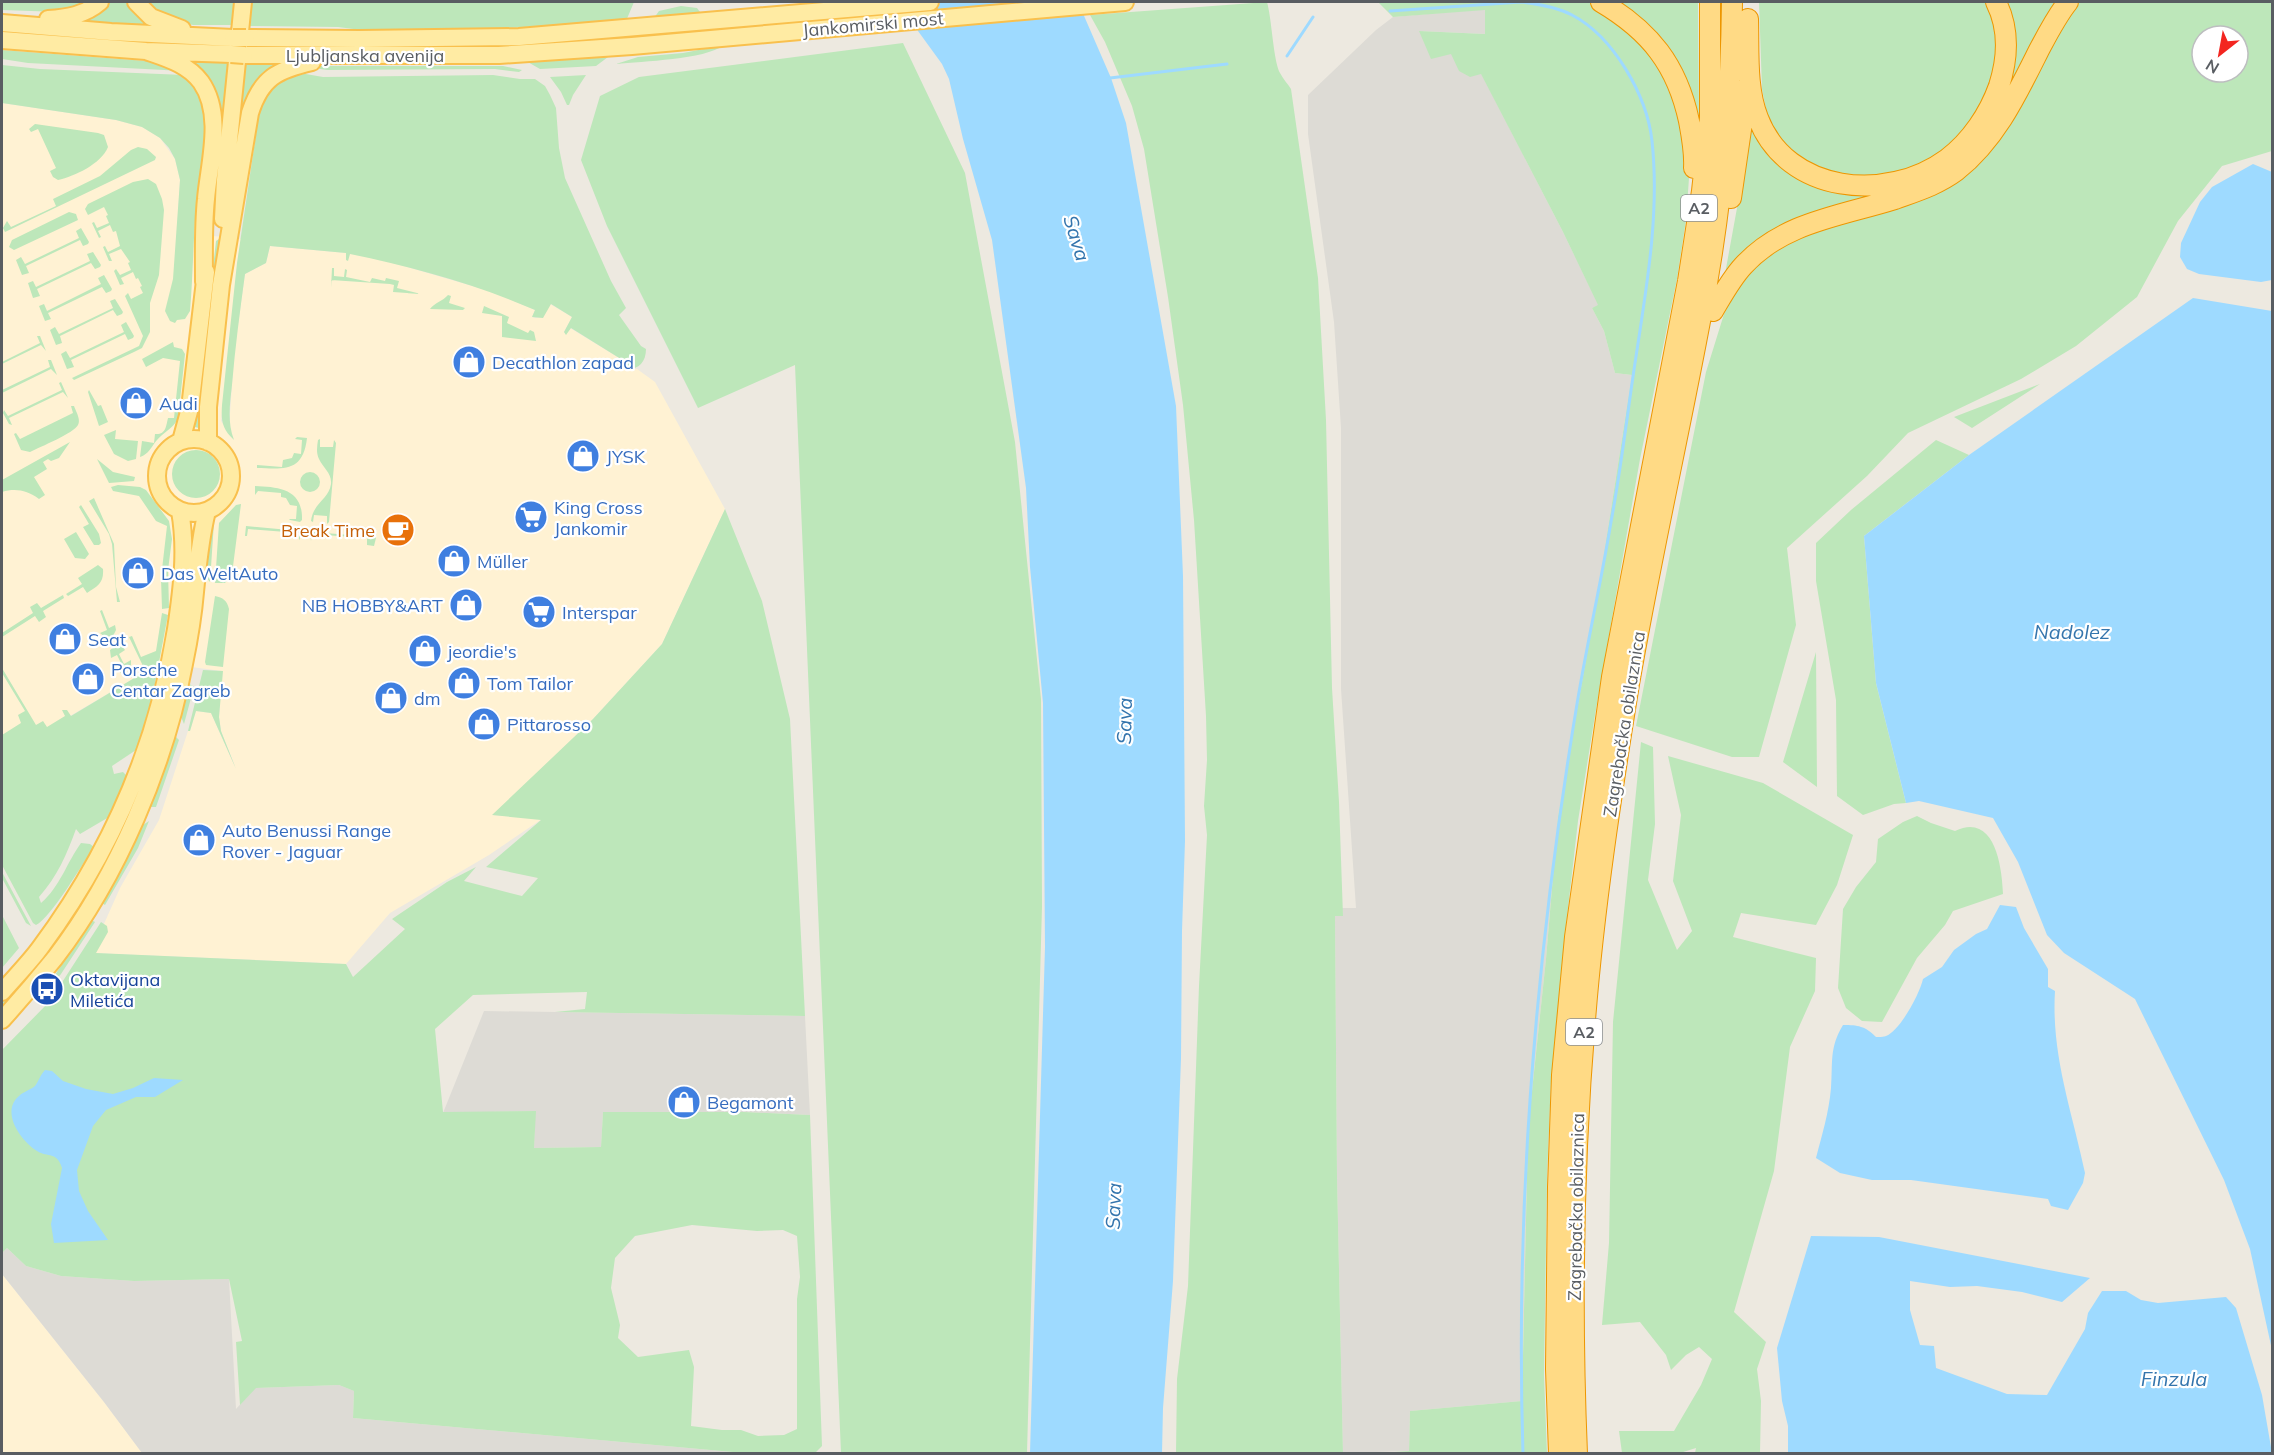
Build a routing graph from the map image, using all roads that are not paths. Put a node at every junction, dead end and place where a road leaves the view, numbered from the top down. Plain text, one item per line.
1 (100, 2) edge
2 (136, 2) edge
3 (243, 2) edge
4 (930, 2) edge
5 (1125, 2) edge
6 (1601, 2) edge
7 (1710, 2) edge
8 (1732, 2) edge
9 (1996, 2) edge
10 (2068, 2) edge
11 (1748, 10) edge
12 (726, 20) joint
13 (2, 23) edge
14 (205, 37) junction
15 (728, 38) joint
16 (2, 39) edge
17 (239, 46) junction
18 (146, 51) junction
19 (339, 56) junction
20 (213, 284) junction
21 (1713, 311) junction
22 (1673, 355) junction
23 (1679, 424) junction
24 (181, 441) junction
25 (208, 442) junction
26 (180, 511) junction
27 (207, 511) junction
28 (2, 992) edge
29 (2, 1020) edge
30 (1559, 1454) edge
31 (1577, 1454) edge

1 - 13 main road
2 - 14 main road
3 - 20 main road
4 - 12 main road, Jankomirski most
5 - 15 main road, Jankomirski most
6 - 22 highway
7 - 22 highway, Zagrebačka obilaznica / A2
8 - 23 highway, Zagrebačka obilaznica / A2
9 - 11 highway
10 - 21 highway
11 - 21 highway
12 - 17 main road, Ljubljanska avenija
13 - 14 main road, Ljubljanska avenija
14 - 17 main road, Ljubljanska avenija
15 - 19 main road, Ljubljanska avenija
16 - 18 main road, Ljubljanska avenija
17 - 18 main road, Ljubljanska avenija
17 - 19 main road, Ljubljanska avenija
18 - 20 main road
19 - 20 main road
20 - 24 main road
20 - 25 main road
21 - 23 highway
22 - 30 highway, Zagrebačka obilaznica / A2
23 - 31 highway, Zagrebačka obilaznica / A2
24 - 25 main road
24 - 26 main road
25 - 27 main road
26 - 27 main road
26 - 28 main road
27 - 29 main road

